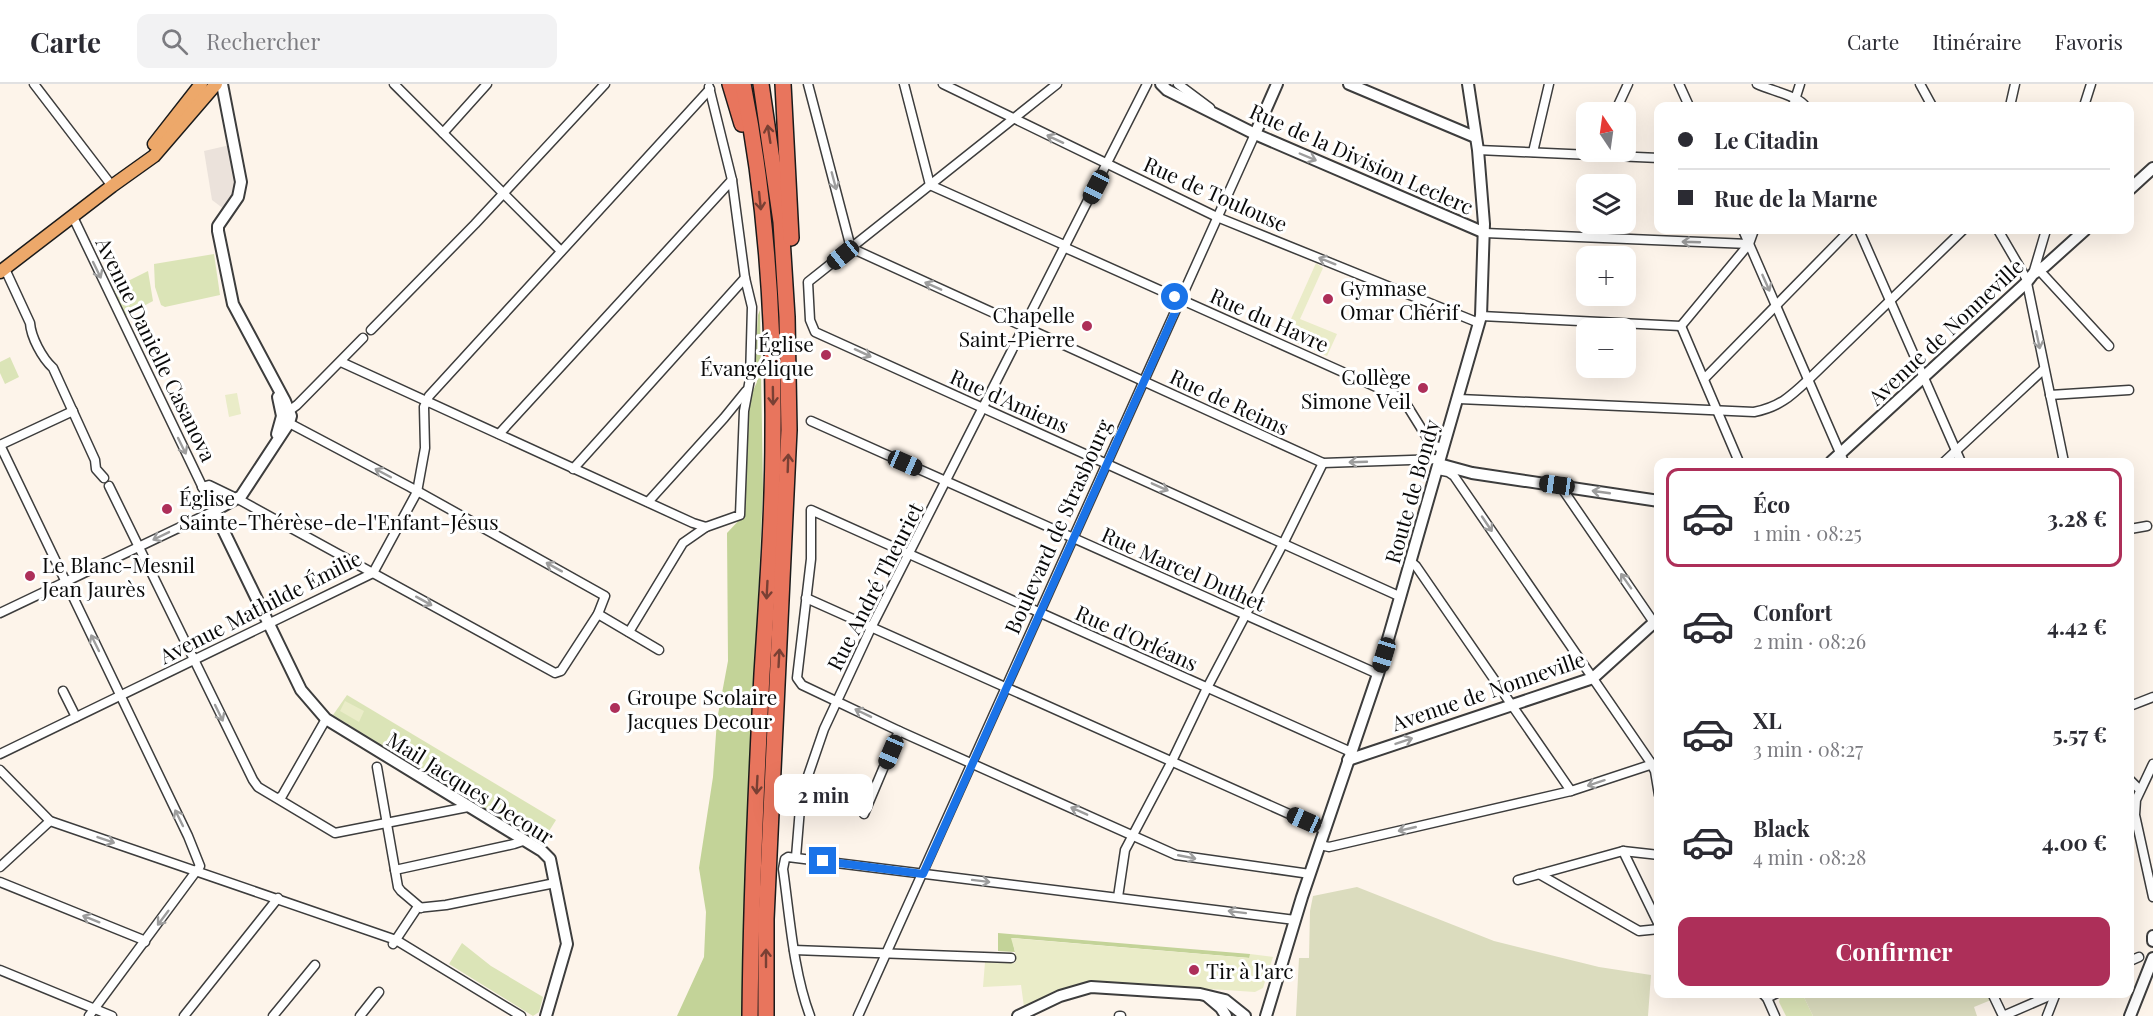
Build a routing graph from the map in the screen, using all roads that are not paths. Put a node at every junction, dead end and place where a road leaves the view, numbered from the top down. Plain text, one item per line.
1 (34, 84) edge
2 (394, 84) edge
3 (487, 84) edge
4 (604, 84) edge
5 (730, 84) edge
6 (743, 84) edge
7 (761, 84) edge
8 (783, 84) edge
9 (808, 84) edge
10 (904, 84) edge
11 (943, 84) edge
12 (1057, 84) edge
13 (1147, 84) edge
14 (1161, 84) edge
15 (1178, 84) edge
16 (1277, 84) edge
17 (1349, 84) edge
18 (1468, 84) edge
19 (1549, 84) edge
20 (1628, 84) edge
21 (1679, 84) edge
22 (1757, 84) edge
23 (1800, 84) edge
24 (1920, 84) edge
25 (2015, 84) edge
26 (2091, 84) edge
27 (213, 85) edge
28 (709, 87) edge
29 (1796, 97) junction
30 (1620, 102) edge
31 (1687, 102) edge
32 (1794, 102) edge
33 (1803, 102) edge
34 (1930, 102) edge
35 (2011, 102) edge
36 (2085, 102) edge
37 (1219, 117) junction
38 (1015, 119) junction
39 (443, 133) junction
40 (1255, 134) junction
41 (1475, 137) junction
42 (753, 143) junction
43 (1478, 150) junction
44 (1533, 152) junction
45 (1576, 153) edge
46 (1636, 157) edge
47 (1654, 158) edge
48 (1108, 163) junction
49 (2153, 168) edge
50 (732, 180) junction
51 (930, 185) junction
52 (2134, 185) edge
53 (112, 186) junction
54 (504, 194) junction
55 (734, 196) junction
56 (716, 198) junction
57 (73, 217) junction
58 (1217, 217) junction
59 (1485, 233) junction
60 (1745, 234) edge
61 (1753, 234) edge
62 (1846, 234) edge
63 (1861, 234) edge
64 (1959, 234) edge
65 (2001, 234) edge
66 (2045, 234) edge
67 (2080, 234) edge
68 (1749, 244) junction
69 (1065, 247) junction
70 (851, 248) junction
71 (561, 251) junction
72 (2, 270) edge
73 (2033, 276) junction
74 (745, 278) junction
75 (731, 295) junction
76 (1181, 299) junction
77 (1890, 299) junction
78 (750, 303) junction
79 (1776, 305) junction
80 (787, 317) junction
81 (1480, 320) junction
82 (1681, 326) junction
83 (1025, 328) junction
84 (371, 330) dead end
85 (363, 338) dead end
86 (2109, 346) dead end
87 (341, 362) junction
88 (2044, 369) junction
89 (1923, 377) junction
90 (1704, 379) junction
91 (1808, 380) junction
92 (1143, 381) junction
93 (748, 388) junction
94 (2129, 390) dead end
95 (2050, 395) junction
96 (1458, 399) junction
97 (426, 401) junction
98 (984, 408) junction
99 (73, 411) junction
100 (744, 411) junction
101 (1717, 411) junction
102 (727, 415) junction
103 (285, 418) junction
104 (811, 421) dead end
105 (499, 434) junction
106 (0, 445) edge
107 (1956, 450) junction
108 (1737, 458) edge
109 (1842, 458) edge
110 (1948, 458) edge
111 (1959, 458) edge
112 (2061, 458) edge
113 (1441, 460) junction
114 (1107, 463) junction
115 (1323, 463) junction
116 (573, 469) junction
117 (104, 478) dead end
118 (947, 481) junction
119 (109, 486) dead end
120 (202, 487) junction
121 (1561, 487) junction
122 (417, 492) junction
123 (238, 499) junction
124 (1654, 500) edge
125 (648, 502) junction
126 (214, 511) junction
127 (709, 525) junction
128 (2147, 526) dead end
129 (2134, 528) edge
130 (1073, 538) junction
131 (1284, 542) junction
132 (138, 547) junction
133 (910, 555) junction
134 (1410, 561) junction
135 (373, 573) junction
136 (66, 582) junction
137 (1401, 597) junction
138 (806, 598) junction
139 (0, 613) edge
140 (1039, 613) junction
141 (598, 614) junction
142 (1245, 616) junction
143 (1654, 619) edge
144 (269, 624) junction
145 (1654, 626) edge
146 (872, 628) junction
147 (628, 632) junction
148 (659, 650) dead end
149 (194, 660) junction
150 (1378, 674) junction
151 (1593, 678) junction
152 (1006, 688) junction
153 (1207, 688) junction
154 (63, 691) dead end
155 (120, 696) junction
156 (2153, 697) edge
157 (837, 701) junction
158 (2134, 704) edge
159 (1513, 705) junction
160 (76, 717) junction
161 (326, 719) junction
162 (899, 731) junction
163 (0, 754) edge
164 (1349, 756) junction
165 (1172, 761) junction
166 (972, 763) junction
167 (1654, 763) edge
168 (1654, 764) edge
169 (2153, 764) edge
170 (377, 767) dead end
171 (0, 770) edge
172 (2134, 784) edge
173 (2140, 790) junction
174 (1571, 791) junction
175 (278, 798) junction
176 (468, 807) junction
177 (864, 814) dead end
178 (50, 821) junction
179 (386, 823) junction
180 (2134, 824) edge
181 (1325, 830) junction
182 (1132, 835) junction
183 (523, 841) junction
184 (1320, 844) junction
185 (1623, 851) junction
186 (1654, 854) edge
187 (796, 857) junction
188 (0, 867) edge
189 (395, 870) junction
190 (198, 871) junction
191 (923, 874) junction
192 (1310, 874) junction
193 (1539, 874) junction
194 (1518, 880) dead end
195 (0, 882) edge
196 (555, 883) junction
197 (1118, 897) junction
198 (2153, 897) edge
199 (278, 898) junction
200 (421, 908) junction
201 (1654, 916) edge
202 (1295, 920) junction
203 (1654, 928) edge
204 (145, 942) junction
205 (395, 942) junction
206 (794, 950) junction
207 (887, 953) junction
208 (1284, 956) junction
209 (1011, 958) dead end
210 (2153, 958) edge
211 (315, 965) dead end
212 (0, 970) edge
213 (379, 992) dead end
214 (1208, 997) junction
215 (1766, 998) edge
216 (1994, 998) edge
217 (2044, 998) edge
218 (2054, 998) edge
219 (91, 1013) edge
220 (2129, 1014) edge
221 (111, 1016) edge
222 (184, 1016) edge
223 (273, 1016) edge
224 (360, 1016) edge
225 (512, 1016) edge
226 (521, 1016) edge
227 (546, 1016) edge
228 (750, 1016) edge
229 (766, 1016) edge
230 (810, 1016) edge
231 (858, 1016) edge
232 (1018, 1016) edge
233 (1226, 1016) edge
234 (1245, 1016) edge
235 (1259, 1016) edge
236 (1266, 1016) edge
237 (1775, 1016) edge
238 (2003, 1016) edge
239 (2047, 1016) edge

1 - 53 street
2 - 39 street
3 - 39 street
4 - 54 street
5 - 42 highway
6 - 42 highway
80 -> 7 highway
8 - 80 highway
9 -> 70 street
10 - 51 street
11 - 38 street, Rue de Toulouse
12 - 38 street
13 - 48 street, Rue André Theuriet
14 - 37 street, Rue de la Division Leclerc
15 - 37 street
16 - 40 street, Boulevard de Strasbourg
17 - 41 street
18 - 41 street, Route de Bondy
19 - 44 street
20 - 30 street
21 - 31 street
22 - 29 street
23 - 29 street
24 - 34 street
25 - 35 street
26 - 36 street
27 - 53 main road
27 - 103 street
28 - 50 street
28 - 71 street
29 - 32 street
29 - 33 street
37 - 40 street, Rue de la Division Leclerc
48 -> 38 street, Rue de Toulouse
38 - 51 street
39 - 54 street
40 - 58 street, Boulevard de Strasbourg
40 -> 59 street, Rue de la Division Leclerc
41 - 43 street, Route de Bondy
42 -> 228 highway
43 - 44 street
43 - 59 street, Route de Bondy
44 - 45 street
46 - 47 street
48 - 58 street, Rue de Toulouse
48 - 69 street, Rue André Theuriet
49 - 52 street
50 - 55 street
50 - 56 street
51 - 69 street, Rue du Havre
51 - 70 street
53 - 57 main road
54 - 71 street
54 - 84 street
55 - 56 street
55 - 74 street
56 - 105 street
57 - 72 main road
57 -> 120 street, Avenue Danielle Casanova
58 - 76 street, Boulevard de Strasbourg
81 -> 58 street, Rue de Toulouse
68 -> 59 street
59 - 81 street, Route de Bondy
60 - 68 street
61 - 68 street
62 - 79 street
63 - 77 street
64 - 77 street
65 - 73 street
66 - 73 street
67 - 73 street, Avenue de Nonneville
68 -> 79 street
68 - 82 street
69 - 76 street, Rue du Havre
69 - 83 street, Rue André Theuriet
83 -> 70 street, Rue de Reims
70 -> 98 street, Rue d'Amiens
71 - 97 street
72 - 99 street
73 - 86 street
73 -> 88 street
73 - 89 street, Avenue de Nonneville
74 - 75 street
74 - 78 street
75 - 78 street
75 - 116 street
76 - 92 street, Boulevard de Strasbourg
76 - 113 street, Rue du Havre
77 - 89 street
77 - 91 street
78 - 93 street
79 - 90 street
79 - 91 street
229 -> 80 highway
81 - 82 street, Rue de Toulouse
81 - 96 street, Route de Bondy
82 - 90 street
83 - 92 street, Rue de Reims
83 - 98 street, Rue André Theuriet
85 - 87 street
87 - 97 street
87 - 103 street
88 - 95 street
88 - 107 street
89 - 107 street
89 - 109 street, Avenue de Nonneville
90 - 101 street
91 - 101 street
91 - 109 street
92 - 114 street, Boulevard de Strasbourg
92 - 115 street, Rue de Reims
93 - 100 street
93 - 102 street
94 - 95 street
95 - 112 street
96 - 101 street
96 - 113 street, Route de Bondy
97 - 105 street
97 - 122 street, Avenue Mathilde Émilie
98 - 114 street, Rue d'Amiens
98 - 118 street, Rue André Theuriet
99 - 106 street
99 - 117 street
100 - 102 street
100 - 127 street
101 - 108 street
102 - 125 street
122 -> 103 street
103 - 123 street
104 - 118 street, Rue Marcel Duthet
105 - 116 street
106 - 136 street
107 - 110 street
107 - 111 street
113 -> 115 street, Rue de Reims
113 - 121 street
113 - 134 street, Route de Bondy
113 -> 151 street, Rue du Havre
114 - 130 street, Boulevard de Strasbourg
114 -> 131 street, Rue d'Amiens
115 - 131 street
116 - 125 street
118 - 130 street, Rue Marcel Duthet
118 - 133 street, Rue André Theuriet
119 - 132 street
120 - 123 street
120 - 126 street, Avenue Danielle Casanova
124 -> 121 street
143 -> 121 street
122 - 135 street, Avenue Mathilde Émilie
141 -> 122 street
123 - 126 street
123 - 135 street
125 - 127 street
126 -> 132 street
126 - 144 street, Avenue Danielle Casanova
127 - 147 street
128 - 129 street
130 - 140 street, Boulevard de Strasbourg
130 - 142 street, Rue Marcel Duthet
131 - 137 street, Rue d'Amiens
131 - 142 street
132 - 136 street
132 - 149 street
133 - 138 street, Rue d'Orléans
133 - 140 street, Rue d'Orléans
133 - 146 street, Rue André Theuriet
134 - 137 street, Route de Bondy
134 - 159 street
135 -> 141 street
135 - 144 street, Avenue Mathilde Émilie
136 - 139 street
155 -> 136 street
137 - 150 street, Route de Bondy
138 - 146 street
138 - 157 street
140 - 152 street, Boulevard de Strasbourg
140 - 153 street, Rue d'Orléans
141 - 147 street
142 - 150 street, Rue Marcel Duthet
142 - 153 street
144 - 149 street, Avenue Mathilde Émilie
144 - 161 street, Avenue Danielle Casanova
145 - 151 street, Avenue de Nonneville
146 - 152 street
146 - 157 street, Rue André Theuriet
147 - 148 street
149 - 155 street, Avenue Mathilde Émilie
149 -> 175 street
150 - 164 street, Route de Bondy
151 - 159 street, Avenue de Nonneville
151 - 167 street, Rue du Havre
152 - 165 street
152 - 166 street, Boulevard de Strasbourg
153 - 164 street, Rue d'Orléans
153 - 165 street
154 - 160 street
155 - 160 street, Avenue Mathilde Émilie
190 -> 155 street
156 - 158 street
162 -> 157 street
157 - 187 street, Rue André Theuriet
164 -> 159 street, Avenue de Nonneville
159 - 174 street
160 - 163 street, Avenue Mathilde Émilie
161 - 175 street
161 - 176 street, Mail Jacques Decour
162 - 166 street
162 - 177 street
164 - 181 street, Route de Bondy
165 - 181 street
165 - 182 street
182 -> 166 street
166 - 191 street, Boulevard de Strasbourg
168 -> 174 street
169 - 173 street
170 - 179 street
171 - 178 street
172 - 173 street
173 - 180 street
174 -> 184 street
175 - 179 street
176 - 179 street
176 - 183 street, Mail Jacques Decour
178 - 188 street
178 -> 190 street
179 - 189 street
180 - 198 street
181 - 184 street, Route de Bondy
182 -> 192 street
182 - 197 street
183 - 189 street
183 - 196 street, Mail Jacques Decour
184 - 192 street, Route de Bondy
185 - 186 street
185 - 193 street
185 - 201 street
187 - 191 street
187 - 206 street
189 - 200 street
190 - 199 street
190 -> 204 street
191 -> 197 street
191 - 207 street, Boulevard de Strasbourg
192 - 202 street, Route de Bondy
193 - 194 street
193 - 203 street
204 -> 195 street
196 - 200 street
196 - 227 street, Mail Jacques Decour
202 -> 197 street
199 - 205 street
199 - 222 street
200 - 205 street
202 - 208 street, Route de Bondy
204 - 219 street
205 - 225 street
205 - 226 street
206 - 207 street
206 - 230 street
207 - 209 street
207 - 231 street, Boulevard de Strasbourg
208 - 235 street
208 - 236 street
210 - 220 street
211 - 223 street
212 - 219 street
213 - 224 street
214 - 232 street
214 - 233 street
214 - 234 street
215 - 237 street
216 - 238 street
217 - 238 street
218 - 239 street
219 - 221 street

